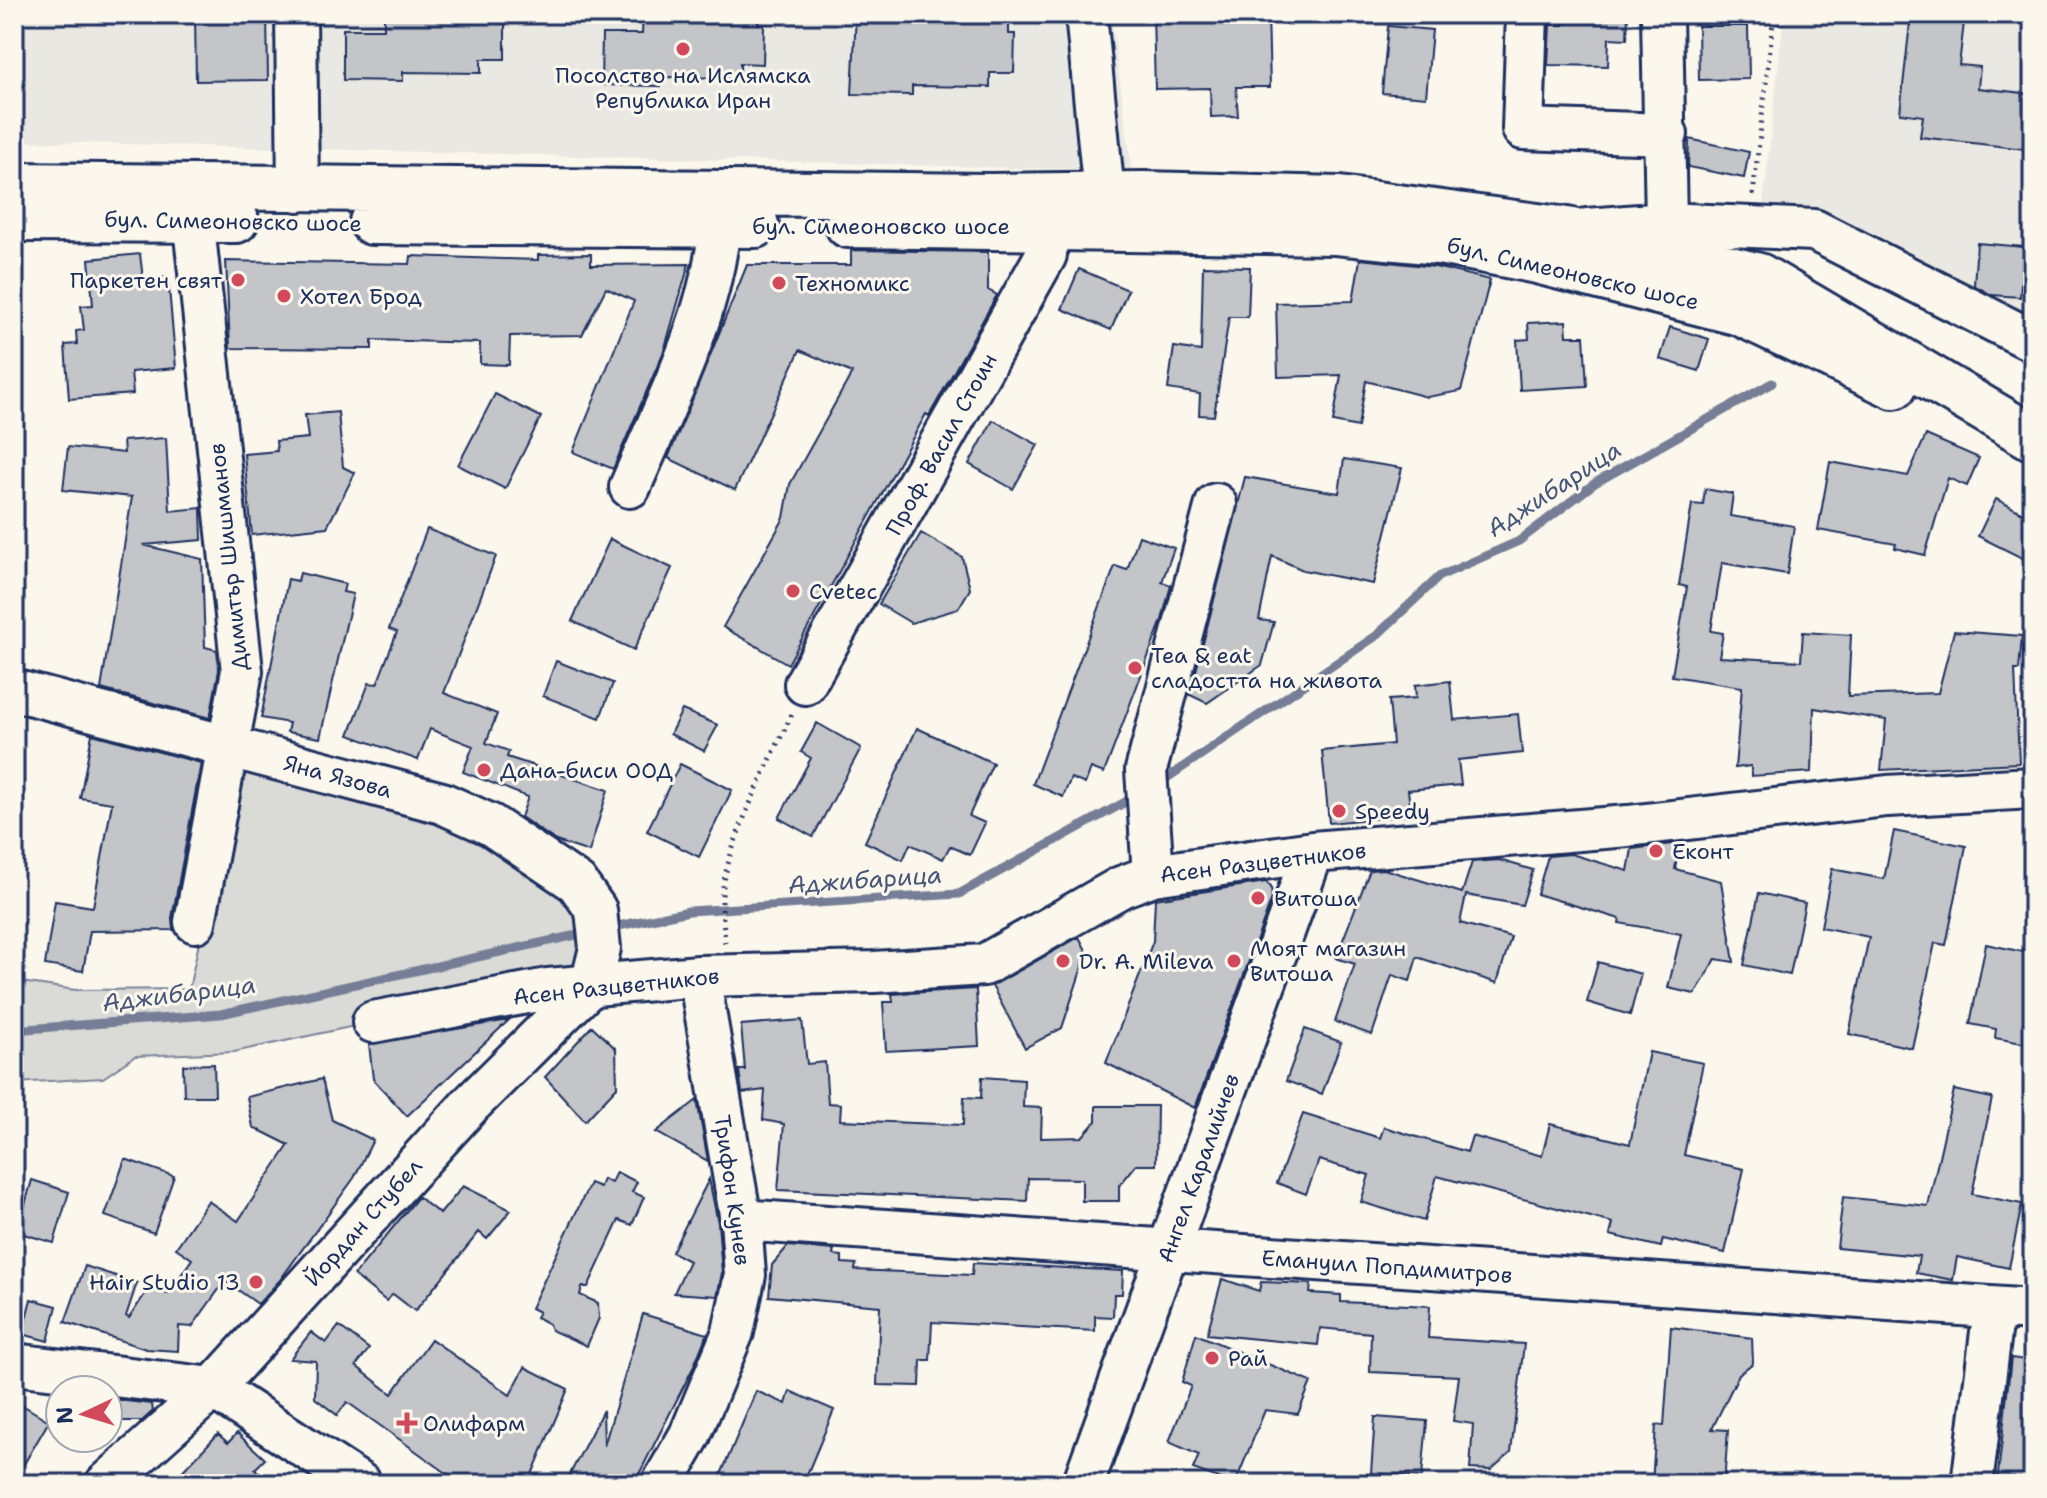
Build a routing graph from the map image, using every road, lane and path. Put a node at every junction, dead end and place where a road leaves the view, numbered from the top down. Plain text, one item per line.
1 (296, 14) edge
2 (1086, 14) edge
3 (1527, 14) edge
4 (1662, 14) edge
5 (1774, 14) edge
6 (1667, 134) junction
7 (14, 185) edge
8 (298, 191) junction
9 (191, 205) junction
10 (1048, 211) junction
11 (1106, 211) junction
12 (14, 219) edge
13 (1666, 223) junction
14 (720, 225) junction
15 (1755, 229) junction
16 (1567, 230) junction
17 (1750, 294) junction
18 (2033, 341) edge
19 (2033, 438) edge
20 (2033, 469) edge
21 (630, 487) dead end
22 (1216, 504) dead end
23 (805, 684) joint
24 (14, 690) edge
25 (230, 748) junction
26 (2033, 788) edge
27 (1313, 852) junction
28 (1153, 875) junction
29 (195, 922) dead end
30 (724, 925) dead end
31 (596, 948) junction
32 (699, 976) junction
33 (373, 1022) dead end
34 (741, 1220) junction
35 (1169, 1251) junction
36 (1994, 1308) junction
37 (2033, 1310) edge
38 (14, 1364) edge
39 (213, 1388) junction
40 (1093, 1480) edge
41 (106, 1484) edge
42 (361, 1484) edge
43 (662, 1484) edge
44 (1972, 1484) edge

1 - 8 street
2 - 11 street
3 - 6 street
4 - 6 street
5 - 15 path
6 - 13 street
7 - 9 main road, бул. Симеоновско шосе
8 - 9 main road, бул. Симеоновско шосе
8 - 10 main road, бул. Симеоновско шосе
9 - 12 main road, бул. Симеоновско шосе
9 - 14 main road, бул. Симеоновско шосе
9 - 25 street, Димитър Шишманов
10 - 11 main road, бул. Симеоновско шосе
10 - 14 main road, бул. Симеоновско шосе
10 - 23 street, Проф. Васил Стоин
11 - 16 main road, бул. Симеоновско шосе
11 - 17 main road, бул. Симеоновско шосе
13 - 15 street, бул. Симеоновско шосе
13 - 16 street, бул. Симеоновско шосе
14 - 21 street
15 - 17 street
15 - 18 street, бул. Симеоновско шосе
16 - 17 main road, бул. Симеоновско шосе
17 - 19 main road, бул. Симеоновско шосе
17 - 20 main road, бул. Симеоновско шосе
22 - 28 street
23 - 30 path
24 - 25 street, Яна Язова
25 - 29 street, Димитър Шишманов
25 - 31 street, Яна Язова
26 - 27 street, Асен Разцветников
27 - 28 street, Асен Разцветников
27 - 35 street, Ангел Каралийчев
28 - 32 street, Асен Разцветников
31 - 32 street, Асен Разцветников
31 - 33 street, Асен Разцветников
31 - 39 street, Йордан Стубел
32 - 34 street, Трифон Кунев
34 - 35 street, Емануил Попдимитров
34 - 43 street, Трифон Кунев
35 - 36 street, Емануил Попдимитров
35 - 40 street, Ангел Каралийчев
36 - 37 street, Емануил Попдимитров
36 - 44 street
38 - 39 street
39 - 41 street, Йордан Стубел
39 - 42 street

